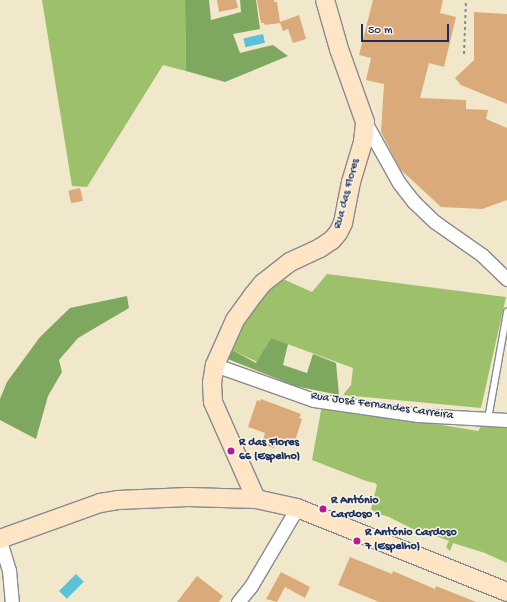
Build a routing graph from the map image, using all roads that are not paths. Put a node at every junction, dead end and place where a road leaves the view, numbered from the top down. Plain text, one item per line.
1 (325, 0) edge
2 (365, 122) junction
3 (507, 279) edge
4 (507, 312) edge
5 (215, 365) junction
6 (488, 419) junction
7 (507, 420) edge
8 (256, 499) junction
9 (297, 508) junction
10 (0, 540) edge
11 (507, 592) edge
12 (12, 602) edge
13 (238, 602) edge

1 - 2 main road, Rua das Flores
2 - 3 street
2 - 5 main road, Rua das Flores
4 - 6 lane
5 - 6 street, Rua José Fernandes Carreira
5 - 8 main road, Rua das Flores
6 - 7 street, Rua José Fernandes Carreira
8 - 9 main road
8 - 10 main road
9 - 11 main road
9 - 13 street
10 - 12 street

